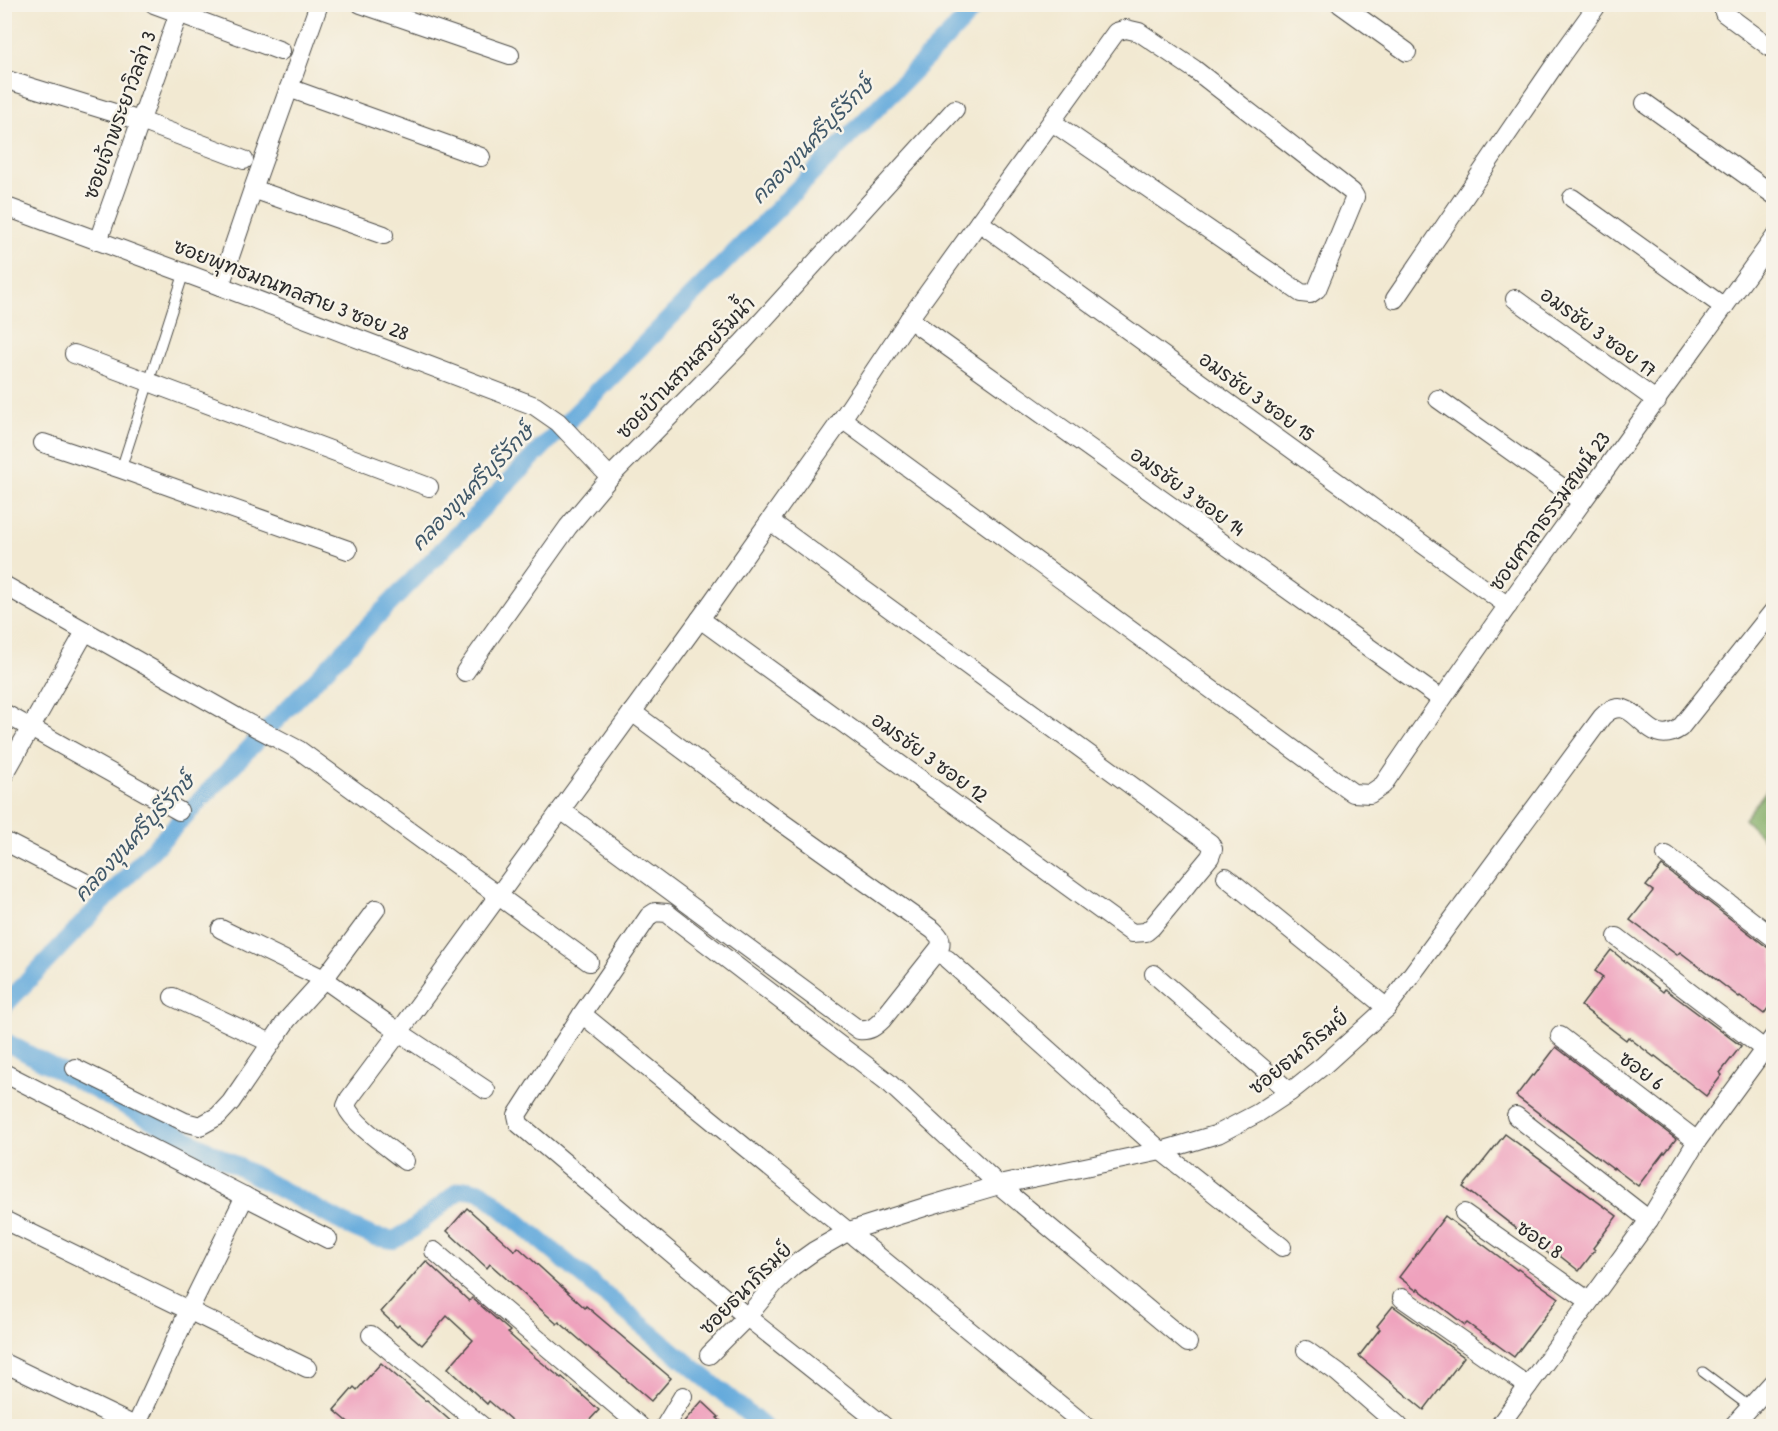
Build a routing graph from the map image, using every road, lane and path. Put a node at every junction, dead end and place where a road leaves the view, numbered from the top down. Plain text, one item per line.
1 (154, 4) edge
2 (319, 4) edge
3 (361, 4) edge
4 (1340, 4) edge
5 (1598, 4) edge
6 (181, 9) edge
7 (1725, 13) dead end
8 (1773, 50) edge
9 (281, 51) dead end
10 (1407, 52) dead end
11 (510, 55) dead end
12 (4, 79) edge
13 (289, 88) junction
14 (1645, 103) dead end
15 (955, 109) dead end
16 (141, 121) junction
17 (1052, 122) junction
18 (481, 157) dead end
19 (244, 160) dead end
20 (253, 189) junction
21 (1773, 195) edge
22 (1572, 198) dead end
23 (4, 206) edge
24 (979, 222) junction
25 (384, 235) dead end
26 (1773, 238) edge
27 (98, 241) junction
28 (184, 273) junction
29 (220, 286) junction
30 (1395, 299) dead end
31 (1515, 299) dead end
32 (1724, 307) junction
33 (909, 319) junction
34 (74, 354) dead end
35 (149, 382) junction
36 (1438, 399) dead end
37 (1656, 401) junction
38 (842, 420) junction
39 (43, 443) dead end
40 (121, 469) junction
41 (610, 477) junction
42 (429, 487) dead end
43 (1581, 501) junction
44 (770, 521) junction
45 (348, 550) dead end
46 (4, 585) edge
47 (1508, 606) junction
48 (1773, 610) edge
49 (700, 619) junction
50 (85, 632) junction
51 (465, 672) dead end
52 (1441, 699) junction
53 (632, 712) junction
54 (4, 713) edge
55 (32, 728) junction
56 (4, 775) edge
57 (561, 810) junction
58 (179, 811) dead end
59 (4, 841) edge
60 (1666, 855) dead end
61 (1226, 877) dead end
62 (88, 884) dead end
63 (497, 896) junction
64 (376, 909) dead end
65 (221, 928) dead end
66 (1617, 937) dead end
67 (1773, 938) edge
68 (947, 959) dead end
69 (589, 962) dead end
70 (1154, 974) dead end
71 (324, 979) junction
72 (173, 997) dead end
73 (1387, 1008) junction
74 (582, 1014) junction
75 (399, 1032) junction
76 (1560, 1036) dead end
77 (271, 1043) junction
78 (1769, 1043) edge
79 (75, 1068) dead end
80 (4, 1073) edge
81 (486, 1090) dead end
82 (1290, 1092) junction
83 (1516, 1116) dead end
84 (1697, 1141) junction
85 (1161, 1151) junction
86 (405, 1161) dead end
87 (999, 1185) junction
88 (245, 1196) junction
89 (1464, 1212) dead end
90 (4, 1220) edge
91 (1649, 1220) junction
92 (849, 1232) junction
93 (328, 1239) dead end
94 (1282, 1247) dead end
95 (434, 1251) dead end
96 (1402, 1298) dead end
97 (1589, 1301) junction
98 (189, 1310) junction
99 (747, 1317) junction
100 (371, 1335) dead end
101 (1188, 1343) dead end
102 (1306, 1350) dead end
103 (709, 1355) dead end
104 (4, 1363) edge
105 (307, 1368) dead end
106 (1704, 1372) dead end
107 (1773, 1381) edge
108 (1528, 1386) junction
109 (683, 1396) dead end
110 (1750, 1407) junction
111 (135, 1426) edge
112 (482, 1426) edge
113 (640, 1426) edge
114 (665, 1426) edge
115 (884, 1426) edge
116 (1086, 1426) edge
117 (1399, 1426) edge
118 (1499, 1426) edge
119 (1733, 1426) edge

1 - 6 street
2 - 13 street
3 - 11 street
4 - 10 street
5 - 30 street
6 - 9 street
6 - 16 street, ซอยเจ้าพระยาวิลล่า 3
7 - 8 street
12 - 16 street
13 - 18 street
13 - 20 street
14 - 21 street
15 - 41 street, ซอยบ้านสวนสวยริมน้ำ
16 - 19 street
16 - 27 street, ซอยเจ้าพระยาวิลล่า 3
17 - 17 street
17 - 24 street
20 - 25 street
20 - 29 street
22 - 32 street
23 - 27 street, ซอยพุทธมณฑลสาย 3 ซอย 28
24 - 33 street
24 - 47 street, อมรชัย 3 ซอย 15
26 - 32 street, ซอยศาลาธรรมสพน์ 23
27 - 28 street, ซอยพุทธมณฑลสาย 3 ซอย 28
28 - 29 street, ซอยพุทธมณฑลสาย 3 ซอย 28
28 - 35 lane
29 - 41 street, ซอยพุทธมณฑลสาย 3 ซอย 28
31 - 37 street, อมรชัย 3 ซอย 17
32 - 37 street, ซอยศาลาธรรมสพน์ 23
33 - 38 street
33 - 52 street, อมรชัย 3 ซอย 14
34 - 35 street
35 - 40 lane
35 - 42 street
36 - 43 street
37 - 43 street, ซอยศาลาธรรมสพน์ 23
38 - 44 street
38 - 52 street, ซอยศาลาธรรมสพน์ 23
39 - 40 street
40 - 45 street
41 - 51 street, ซอยบ้านสวนสวยริมน้ำ
43 - 47 street, ซอยศาลาธรรมสพน์ 23
44 - 49 street
44 - 49 street, อมรชัย 3 ซอย 12
46 - 50 street
47 - 52 street, ซอยศาลาธรรมสพน์ 23
48 - 73 street, ซอยธนาภิรมย์
49 - 53 street
50 - 55 street
50 - 63 street
53 - 57 street
53 - 57 street
54 - 55 street
55 - 56 street
55 - 58 street
57 - 63 street
59 - 62 street
60 - 67 street
61 - 73 street
63 - 69 street
63 - 75 street
64 - 71 street
65 - 71 street
66 - 78 street
68 - 85 street
70 - 82 street
71 - 75 street
71 - 77 street
72 - 77 street
73 - 82 street, ซอยธนาภิรมย์
74 - 87 street
74 - 92 street
74 - 99 street
75 - 81 street
75 - 86 street
76 - 84 street, ซอย 6
77 - 79 street
78 - 84 street
80 - 88 street
82 - 85 street, ซอยธนาภิรมย์
83 - 91 street
84 - 91 street
85 - 87 street, ซอยธนาภิรมย์
85 - 94 street
87 - 92 street, ซอยธนาภิรมย์
87 - 101 street
88 - 93 street
88 - 98 street
89 - 97 street, ซอย 8
90 - 98 street
91 - 97 street
92 - 99 street, ซอยธนาภิรมย์
92 - 116 street
95 - 113 street
96 - 108 street
97 - 108 street
98 - 105 street
98 - 111 street
99 - 103 street, ซอยธนาภิรมย์
99 - 115 street
100 - 112 street
102 - 117 street
104 - 111 street
106 - 110 lane
107 - 110 street
108 - 118 street
109 - 114 street
110 - 119 street

